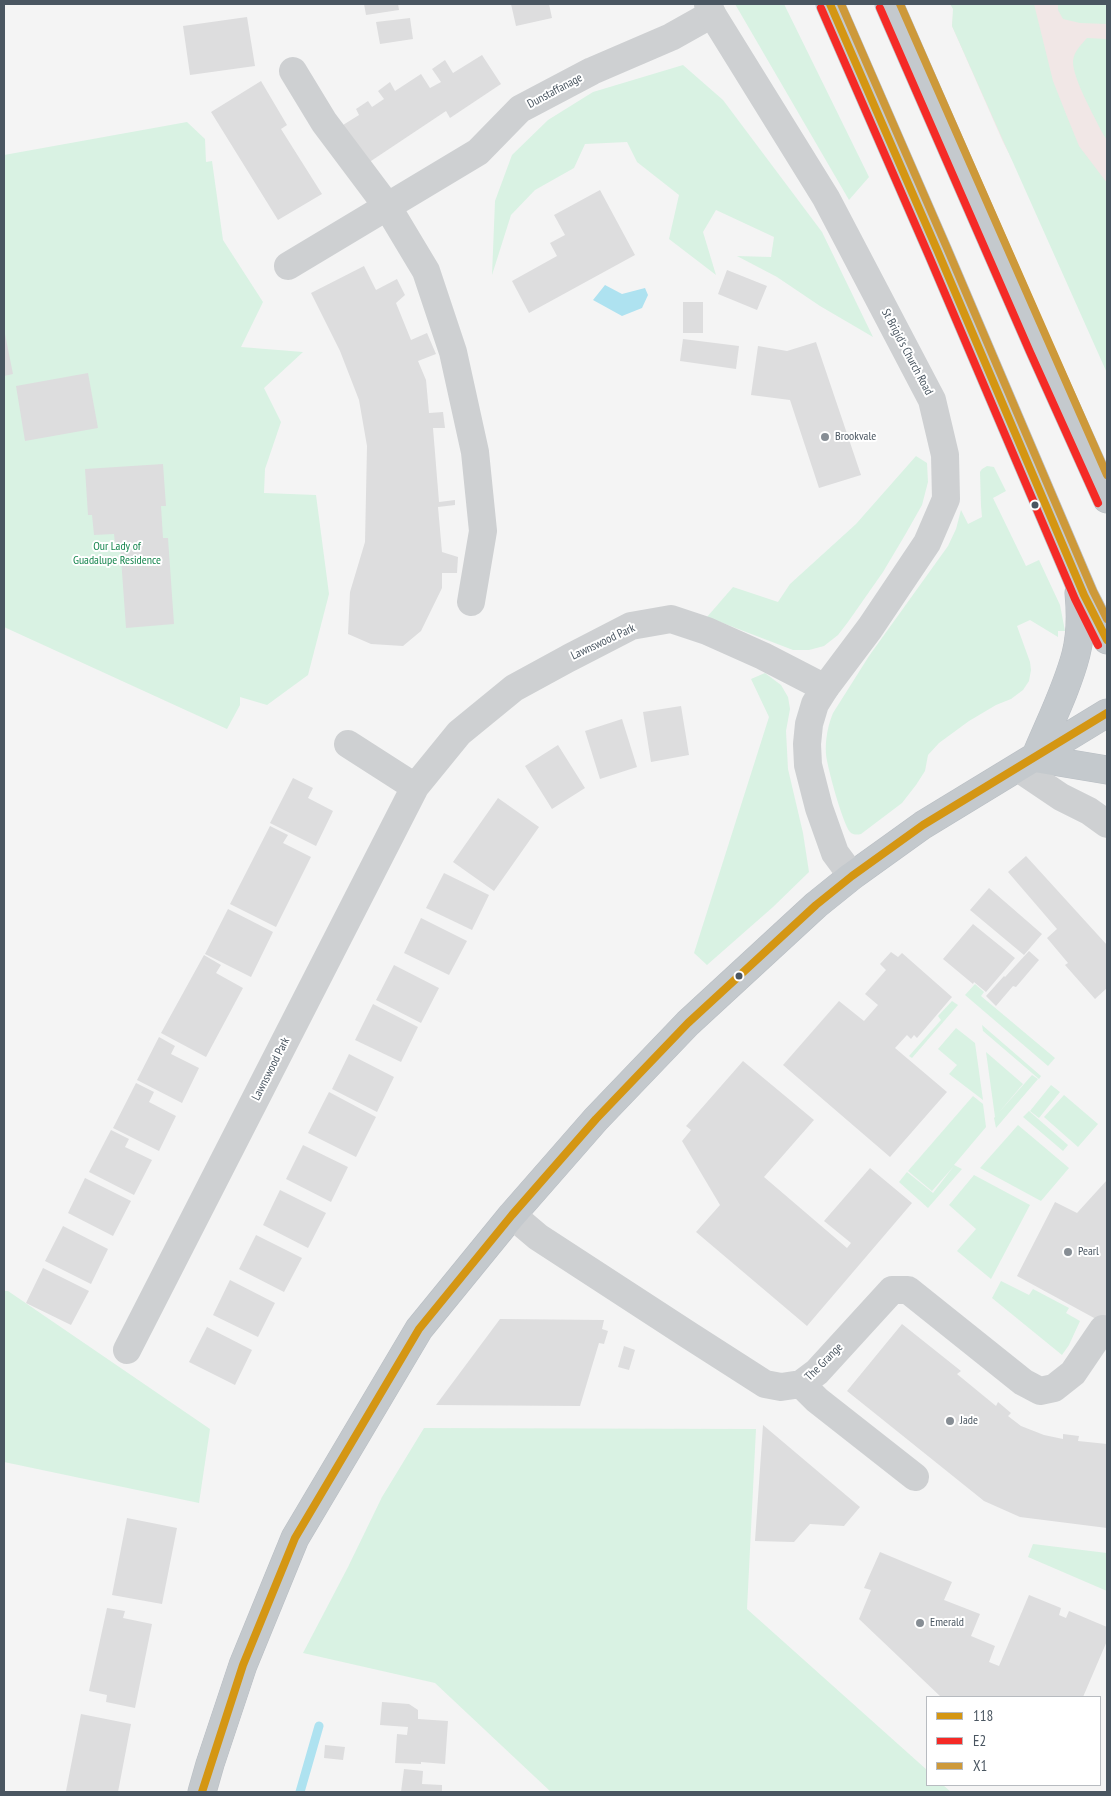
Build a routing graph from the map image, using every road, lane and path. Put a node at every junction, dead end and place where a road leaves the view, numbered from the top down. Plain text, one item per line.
1 (830, 4) edge
2 (889, 4) edge
3 (710, 9) edge
4 (293, 71) dead end
5 (387, 206) junction
6 (288, 266) dead end
7 (1107, 499) edge
8 (1078, 581) junction
9 (470, 602) dead end
10 (1107, 640) edge
11 (825, 688) junction
12 (1107, 713) edge
13 (348, 744) dead end
14 (1027, 763) junction
15 (1107, 770) edge
16 (415, 787) junction
17 (1107, 824) edge
18 (852, 876) junction
19 (512, 1215) junction
20 (1103, 1329) dead end
21 (127, 1350) dead end
22 (801, 1384) junction
23 (915, 1477) dead end
24 (202, 1792) edge

1 - 8 highway
2 - 7 highway
3 - 5 street, Dunstaffanage
3 - 11 street, St Brigid's Church Road
4 - 5 street
5 - 6 street, Dunstaffanage
5 - 9 street
8 - 10 highway
8 - 14 highway
11 - 16 street, Lawnswood Park
11 - 18 street, St Brigid's Church Road
12 - 14 highway
13 - 16 street
14 - 15 highway
14 - 17 street
14 - 18 highway
16 - 21 street, Lawnswood Park
18 - 19 highway
19 - 22 street, The Grange
19 - 24 highway
20 - 22 street, The Grange
22 - 23 street

